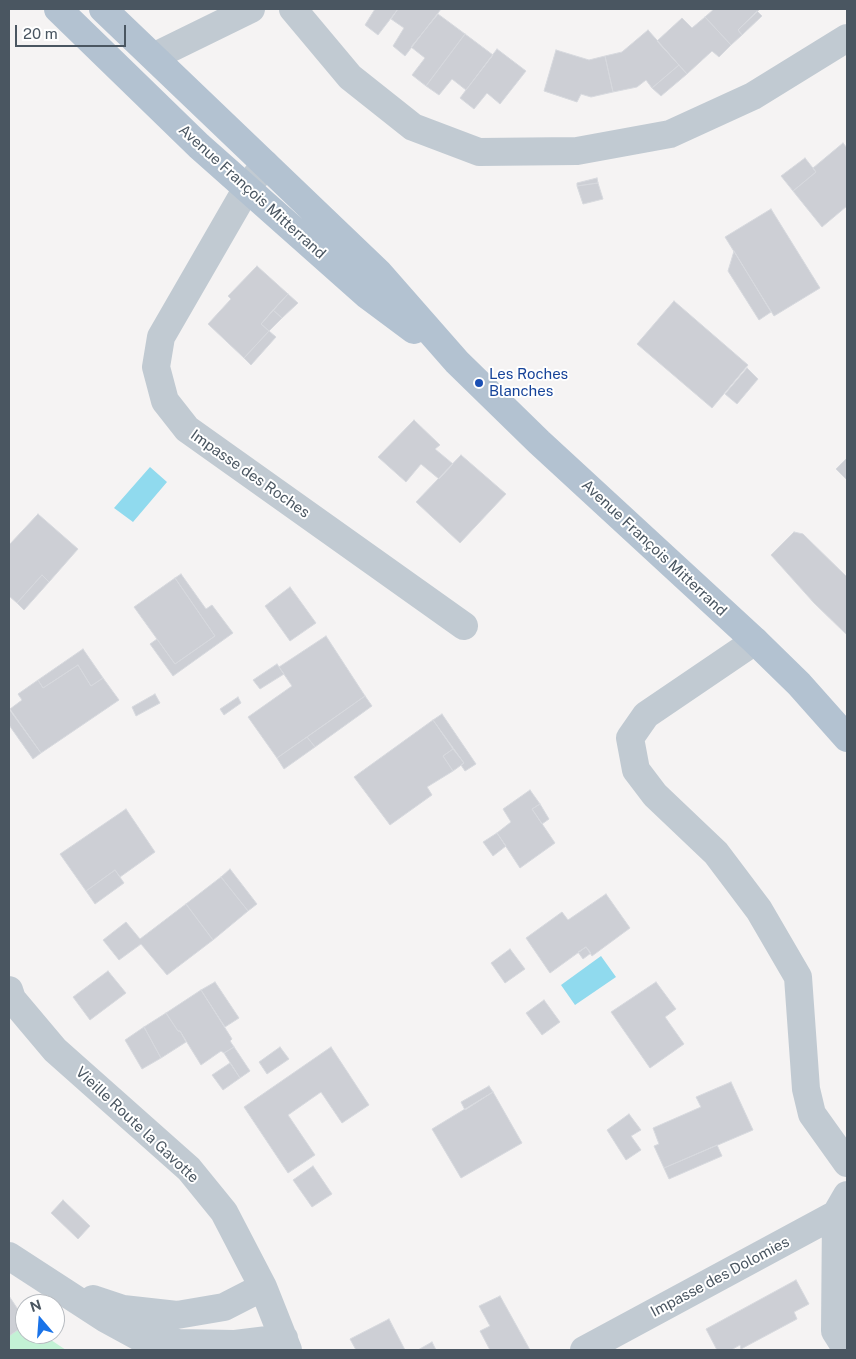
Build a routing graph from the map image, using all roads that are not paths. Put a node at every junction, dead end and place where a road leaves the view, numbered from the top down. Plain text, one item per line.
1 (58, 9) edge
2 (103, 9) edge
3 (251, 9) edge
4 (293, 9) edge
5 (847, 38) edge
6 (155, 56) junction
7 (265, 164) junction
8 (247, 188) junction
9 (457, 362) junction
10 (464, 626) dead end
11 (755, 641) junction
12 (847, 738) edge
13 (9, 990) edge
14 (847, 1163) edge
15 (842, 1204) edge
16 (9, 1256) edge
17 (264, 1287) junction
18 (58, 1288) junction
19 (286, 1344) edge
20 (584, 1350) edge
21 (847, 1350) edge

1 - 8 main road, Avenue François Mitterrand
2 - 6 main road, Avenue François Mitterrand
3 - 6 street
4 - 5 street
6 - 7 main road, Avenue François Mitterrand
7 - 8 street, Impasse des Roches
7 - 9 main road, Avenue François Mitterrand
8 - 9 main road, Avenue François Mitterrand
8 - 10 street, Impasse des Roches
9 - 11 main road, Avenue François Mitterrand
11 - 12 main road, Avenue François Mitterrand
11 - 14 street
13 - 17 street, Vieille Route la Gavotte
15 - 20 street, Impasse des Dolomies
15 - 21 street
16 - 18 street
17 - 18 street
17 - 19 street, Vieille Route la Gavotte
18 - 19 street

